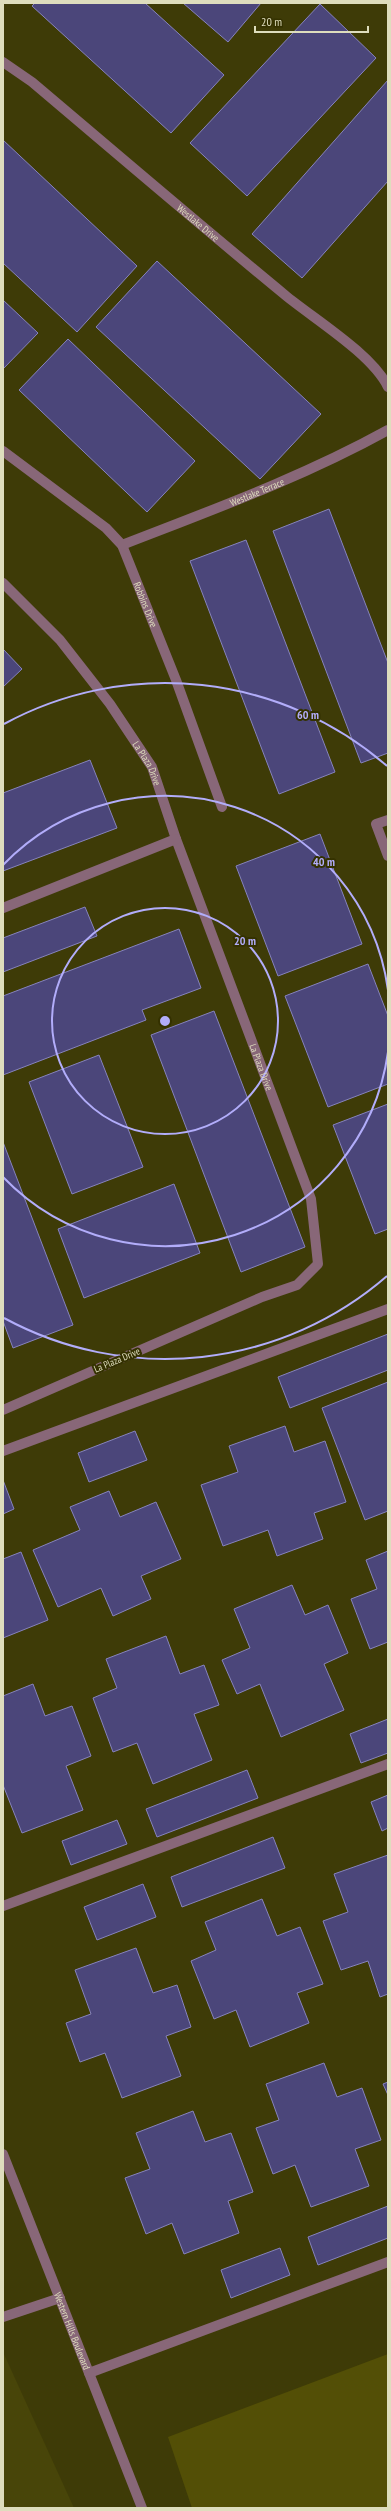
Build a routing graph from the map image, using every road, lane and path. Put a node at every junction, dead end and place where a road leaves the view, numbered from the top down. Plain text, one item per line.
1 (3, 62) edge
2 (388, 387) edge
3 (388, 430) edge
4 (3, 451) edge
5 (122, 545) junction
6 (3, 583) edge
7 (222, 807) dead end
8 (388, 820) edge
9 (176, 839) junction
10 (388, 856) edge
11 (3, 908) edge
12 (388, 1309) edge
13 (3, 1410) edge
14 (3, 1451) edge
15 (388, 1764) edge
16 (3, 1906) edge
17 (3, 2154) edge
18 (388, 2262) edge
19 (60, 2298) junction
20 (3, 2317) edge
21 (89, 2374) junction
22 (142, 2508) edge

1 - 2 street, Westlake Drive
3 - 5 street, Westlake Terrace
4 - 5 street, Robbins Drive
5 - 7 street, Robbins Drive
6 - 9 street, La Plaza Drive
8 - 10 street
9 - 11 street
9 - 13 street, La Plaza Drive
12 - 14 street
15 - 16 street
17 - 19 street, Western Hills Boulevard
18 - 21 street
19 - 20 street
19 - 21 street, Western Hills Boulevard
21 - 22 street, Western Hills Boulevard

